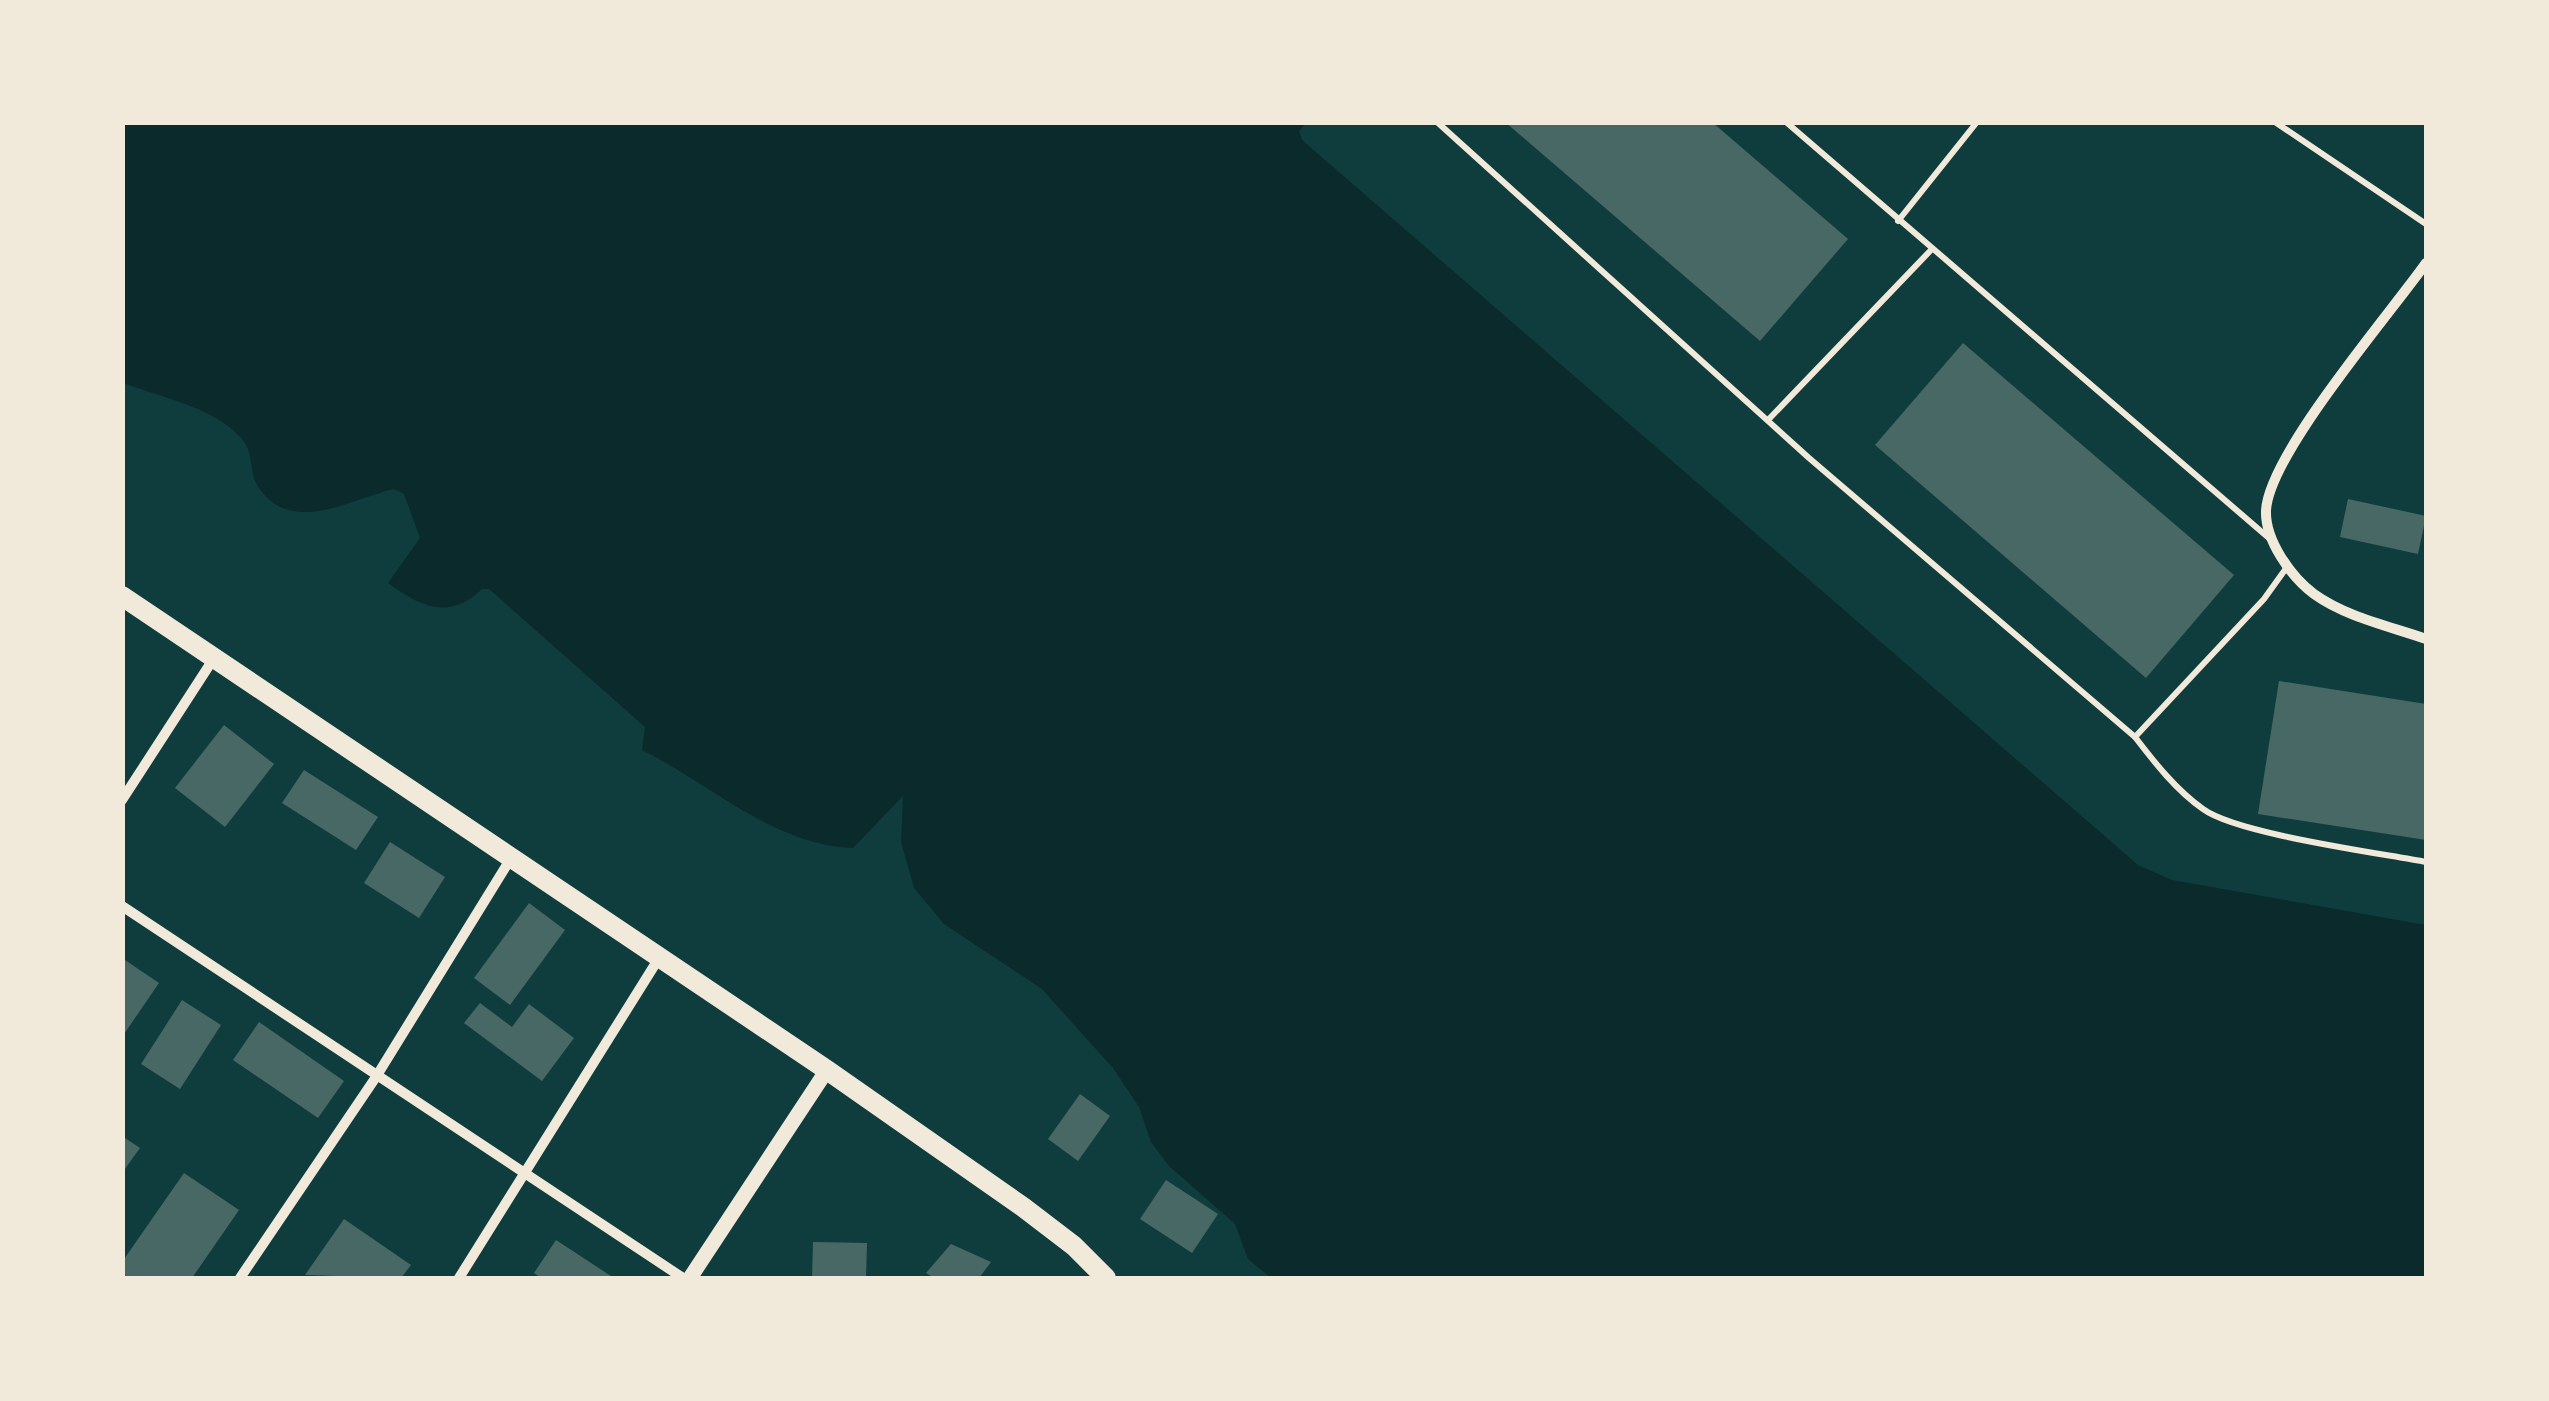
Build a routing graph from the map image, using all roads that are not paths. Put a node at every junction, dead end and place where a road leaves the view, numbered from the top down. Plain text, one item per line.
1 (1437, 122) edge
2 (1786, 122) edge
3 (1977, 122) edge
4 (2275, 122) edge
5 (1898, 221) junction
6 (2426, 224) edge
7 (1931, 250) junction
8 (2426, 264) edge
9 (1768, 420) junction
10 (2271, 540) junction
11 (2288, 565) junction
12 (122, 596) edge
13 (2426, 639) edge
14 (214, 658) junction
15 (2134, 737) junction
16 (122, 800) edge
17 (511, 858) junction
18 (2426, 862) edge
19 (122, 906) edge
20 (660, 958) junction
21 (827, 1070) junction
22 (376, 1077) junction
23 (529, 1174) junction
24 (240, 1278) edge
25 (459, 1278) edge
26 (687, 1278) edge
27 (1106, 1278) edge

1 - 9 lane
2 - 5 lane
3 - 5 lane
4 - 6 lane
5 - 7 lane
7 - 9 lane
7 - 10 lane
8 - 10 street
9 - 15 lane
10 - 11 street
11 - 13 street
11 - 15 lane
12 - 14 main road
14 - 16 street
14 - 17 main road
15 - 18 lane
17 - 20 main road
17 - 22 street
19 - 22 street
20 - 21 main road
20 - 23 street
21 - 26 street
21 - 27 main road
22 - 23 street
22 - 24 street
23 - 25 street
23 - 26 street

